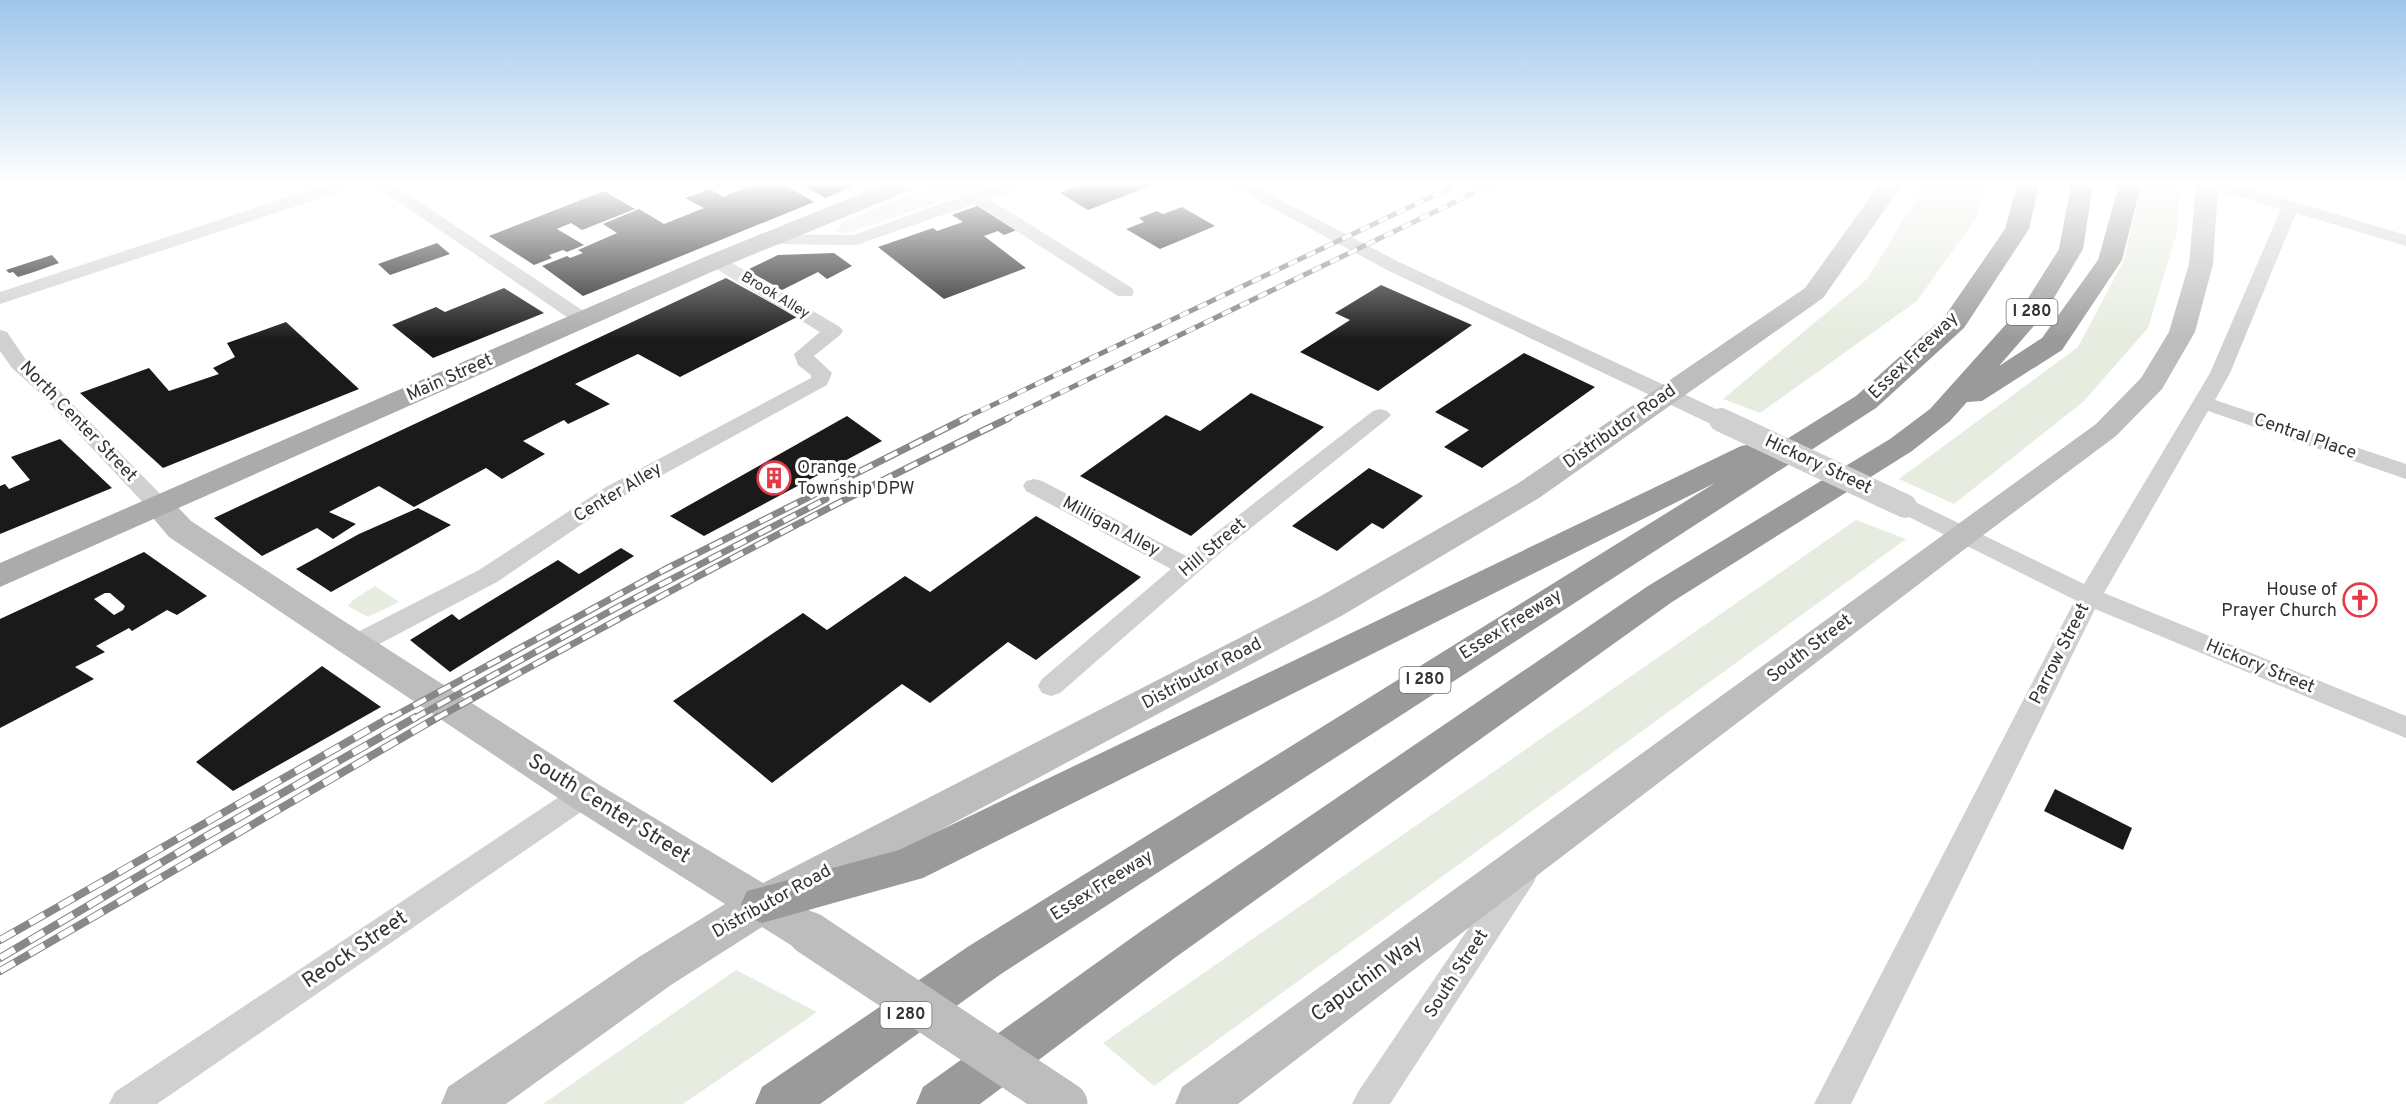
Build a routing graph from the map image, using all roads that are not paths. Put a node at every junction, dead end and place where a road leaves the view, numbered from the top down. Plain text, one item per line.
1 (185, 237) edge
2 (459, 237) edge
3 (774, 237) edge
4 (866, 237) edge
5 (1037, 237) edge
6 (1337, 237) edge
7 (1854, 237) edge
8 (2012, 237) edge
9 (2073, 237) edge
10 (2116, 237) edge
11 (2203, 237) edge
12 (2278, 237) edge
13 (2391, 237) edge
14 (768, 239) junction
15 (2406, 241) edge
16 (716, 261) junction
17 (1125, 292) dead end
18 (0, 297) edge
19 (584, 320) junction
20 (833, 331) joint
21 (0, 336) edge
22 (1668, 394) junction
23 (1866, 402) junction
24 (2204, 403) junction
25 (1380, 415) dead end
26 (1940, 415) junction
27 (2406, 472) edge
28 (1034, 486) dead end
29 (159, 506) junction
30 (1963, 534) junction
31 (1189, 568) junction
32 (0, 576) edge
33 (2089, 597) junction
34 (356, 645) junction
35 (1051, 686) dead end
36 (2406, 727) edge
37 (584, 795) junction
38 (1535, 855) junction
39 (762, 904) junction
40 (127, 1104) edge
41 (465, 1104) edge
42 (779, 1104) edge
43 (940, 1104) edge
44 (1066, 1104) edge
45 (1199, 1104) edge
46 (1370, 1104) edge
47 (1832, 1104) edge

1 - 18 street
2 - 19 street
3 - 14 main road, Main Street
4 - 14 street
5 - 17 street
6 - 22 street, Hickory Street
7 - 22 main road, Distributor Road
8 - 23 highway, Essex Freeway / I 280
9 - 26 highway, I 280
10 - 26 highway
11 - 30 main road, South Street
12 - 24 street, Parrow Street
13 - 15 street
14 - 16 main road, Main Street
16 - 19 main road, Main Street
16 - 20 street, Brook Alley
19 - 29 main road, Main Street
20 - 34 street, Center Alley
21 - 29 street, North Center Street
22 - 30 street, Hickory Street, bridge
22 - 39 main road, Distributor Road
23 - 39 highway
23 - 42 highway, Essex Freeway / I 280
24 - 27 street, Central Place
24 - 33 street, Parrow Street
25 - 31 street, Hill Street
26 - 43 highway, I 280
28 - 31 street, Milligan Alley
29 - 32 main road, Main Street
29 - 34 main road, South Center Street
30 - 33 street, Hickory Street
30 - 38 main road, South Street
31 - 35 street, Hill Street
33 - 36 street, Hickory Street
33 - 47 street, Parrow Street
34 - 37 main road, South Center Street
37 - 39 main road, South Center Street
37 - 40 street, Reock Street
38 - 45 main road, Capuchin Way
38 - 46 street, South Street
39 - 41 main road, Distributor Road
39 - 44 main road, South Center Street, bridge

